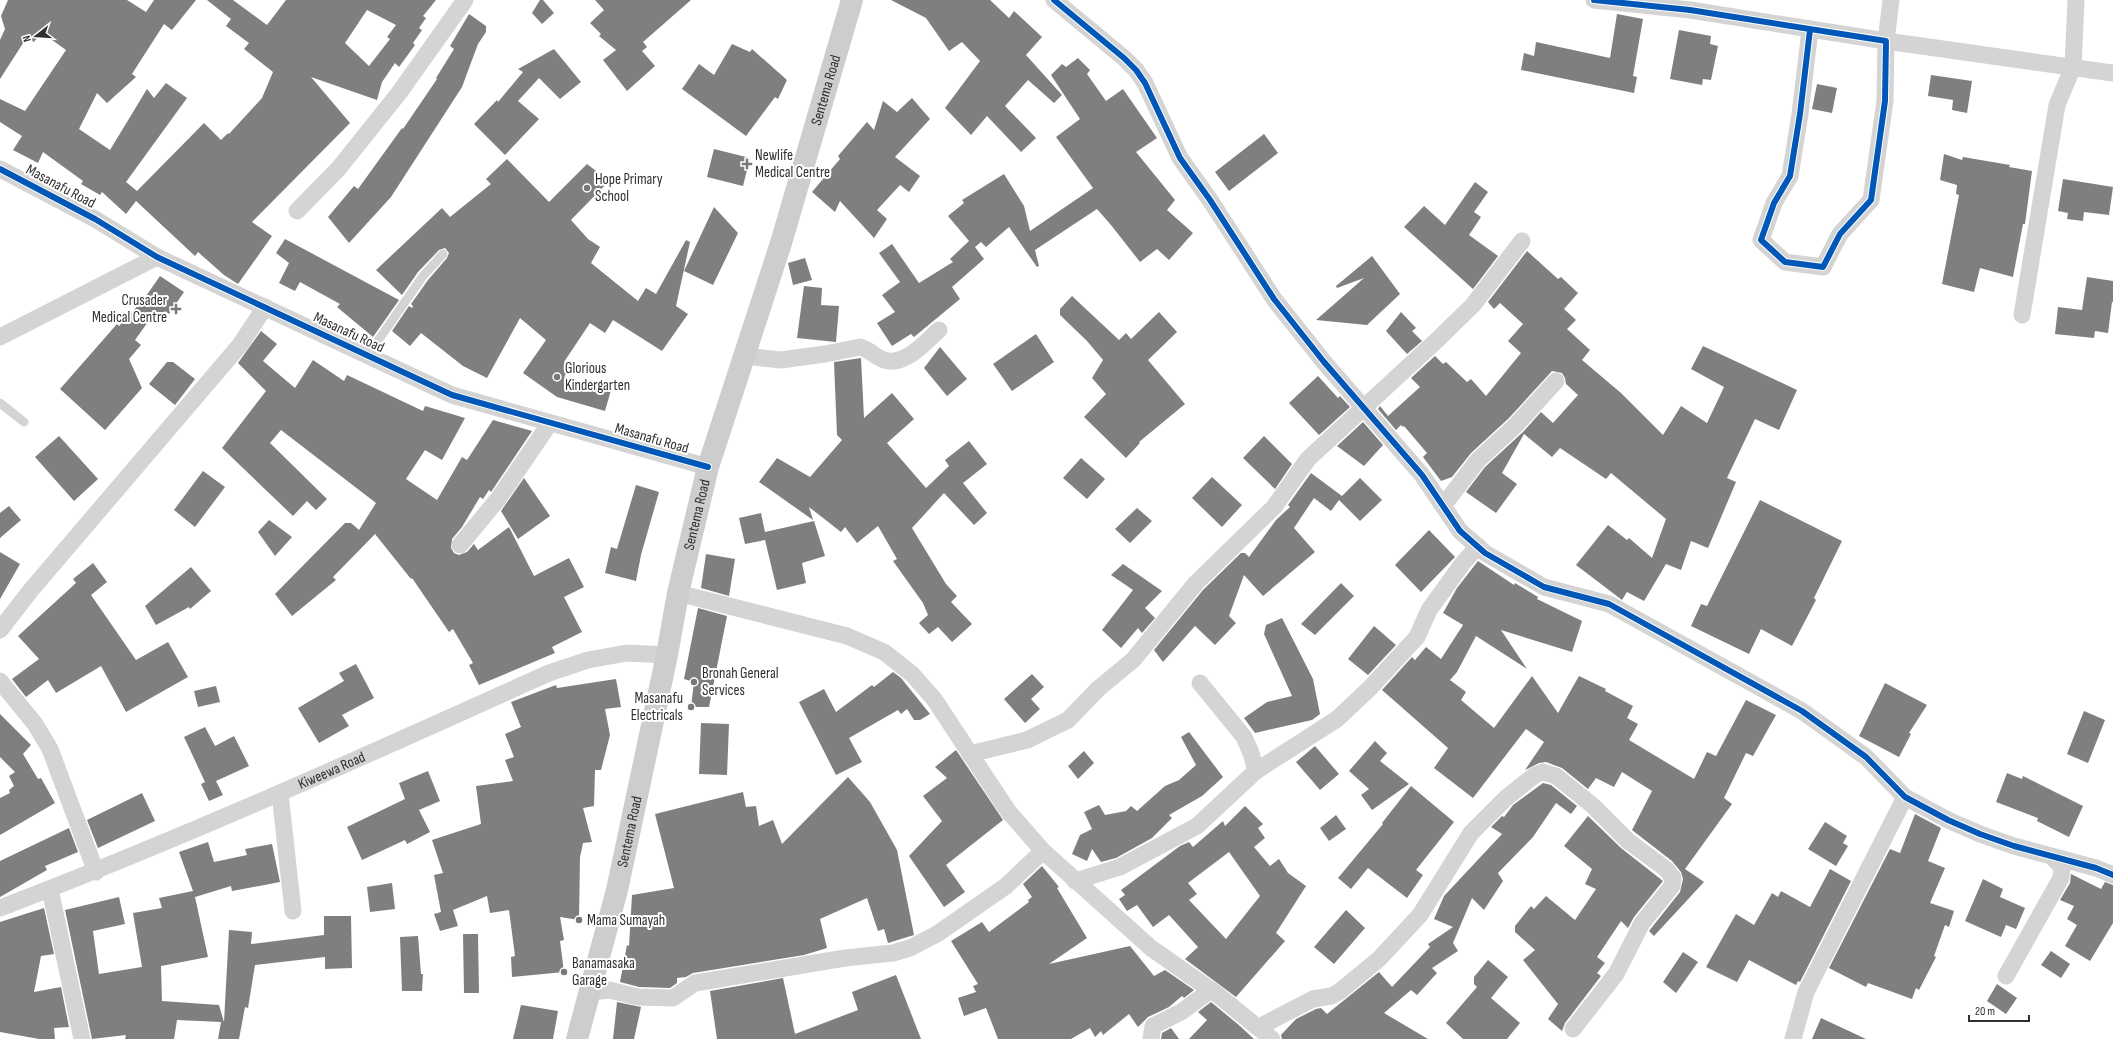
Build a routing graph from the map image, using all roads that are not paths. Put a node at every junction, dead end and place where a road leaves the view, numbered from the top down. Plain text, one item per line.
1 (465, 0) edge
2 (852, 0) edge
3 (1054, 0) edge
4 (1594, 0) edge
5 (1890, 0) edge
6 (2076, 0) edge
7 (1637, 3) edge
8 (1810, 30) junction
9 (1886, 41) junction
10 (2073, 67) junction
11 (2113, 73) edge
12 (0, 169) edge
13 (297, 211) dead end
14 (1522, 241) dead end
15 (443, 254) dead end
16 (157, 257) junction
17 (265, 307) junction
18 (2022, 315) dead end
19 (939, 330) dead end
20 (0, 337) edge
21 (368, 355) junction
22 (744, 356) junction
23 (1556, 381) dead end
24 (0, 403) edge
25 (1364, 408) junction
26 (24, 422) dead end
27 (550, 423) junction
28 (708, 467) junction
29 (1443, 506) junction
30 (460, 544) dead end
31 (1478, 546) junction
32 (678, 593) junction
33 (0, 630) edge
34 (668, 655) junction
35 (0, 681) edge
36 (1200, 683) dead end
37 (970, 754) junction
38 (1256, 771) junction
39 (280, 794) junction
40 (1905, 797) junction
41 (1043, 851) junction
42 (2053, 858) junction
43 (96, 872) junction
44 (2113, 875) edge
45 (1075, 882) junction
46 (50, 889) junction
47 (0, 908) edge
48 (293, 911) dead end
49 (2006, 976) dead end
50 (1211, 990) junction
51 (591, 992) junction
52 (1259, 1027) junction
53 (1573, 1029) dead end
54 (82, 1039) edge
55 (577, 1039) edge
56 (1151, 1039) edge
57 (1272, 1039) edge
58 (1793, 1039) edge

1 - 13 street
2 - 22 main road, Sentema Road
3 - 25 street
4 - 7 street
5 - 9 street
6 - 10 street
7 - 8 street
8 - 9 street
8 - 9 street
9 - 10 street
10 - 11 street
10 - 18 street
12 - 16 street, Masanafu Road
14 - 25 street
15 - 21 lane
16 - 17 street, Masanafu Road
16 - 20 street
17 - 21 street, Masanafu Road
17 - 33 street
19 - 22 street
21 - 27 street, Masanafu Road
22 - 28 main road, Sentema Road
23 - 29 street
24 - 26 lane
25 - 29 street
25 - 37 street
27 - 28 street, Masanafu Road
27 - 30 street
28 - 32 main road, Sentema Road
29 - 31 street
31 - 38 street
31 - 40 street
32 - 34 main road, Sentema Road
32 - 37 street
34 - 39 street, Kiweewa Road
34 - 51 main road, Sentema Road
35 - 43 street
36 - 38 street
37 - 41 street
38 - 45 street
39 - 43 street, Kiweewa Road
39 - 48 street
40 - 42 street
40 - 58 street
41 - 45 street
41 - 51 street
42 - 44 street
42 - 49 street
43 - 46 street, Kiweewa Road
45 - 50 street
46 - 47 street, Kiweewa Road
46 - 54 street
50 - 52 street
50 - 56 street
51 - 55 main road, Sentema Road
52 - 53 street
52 - 57 street

